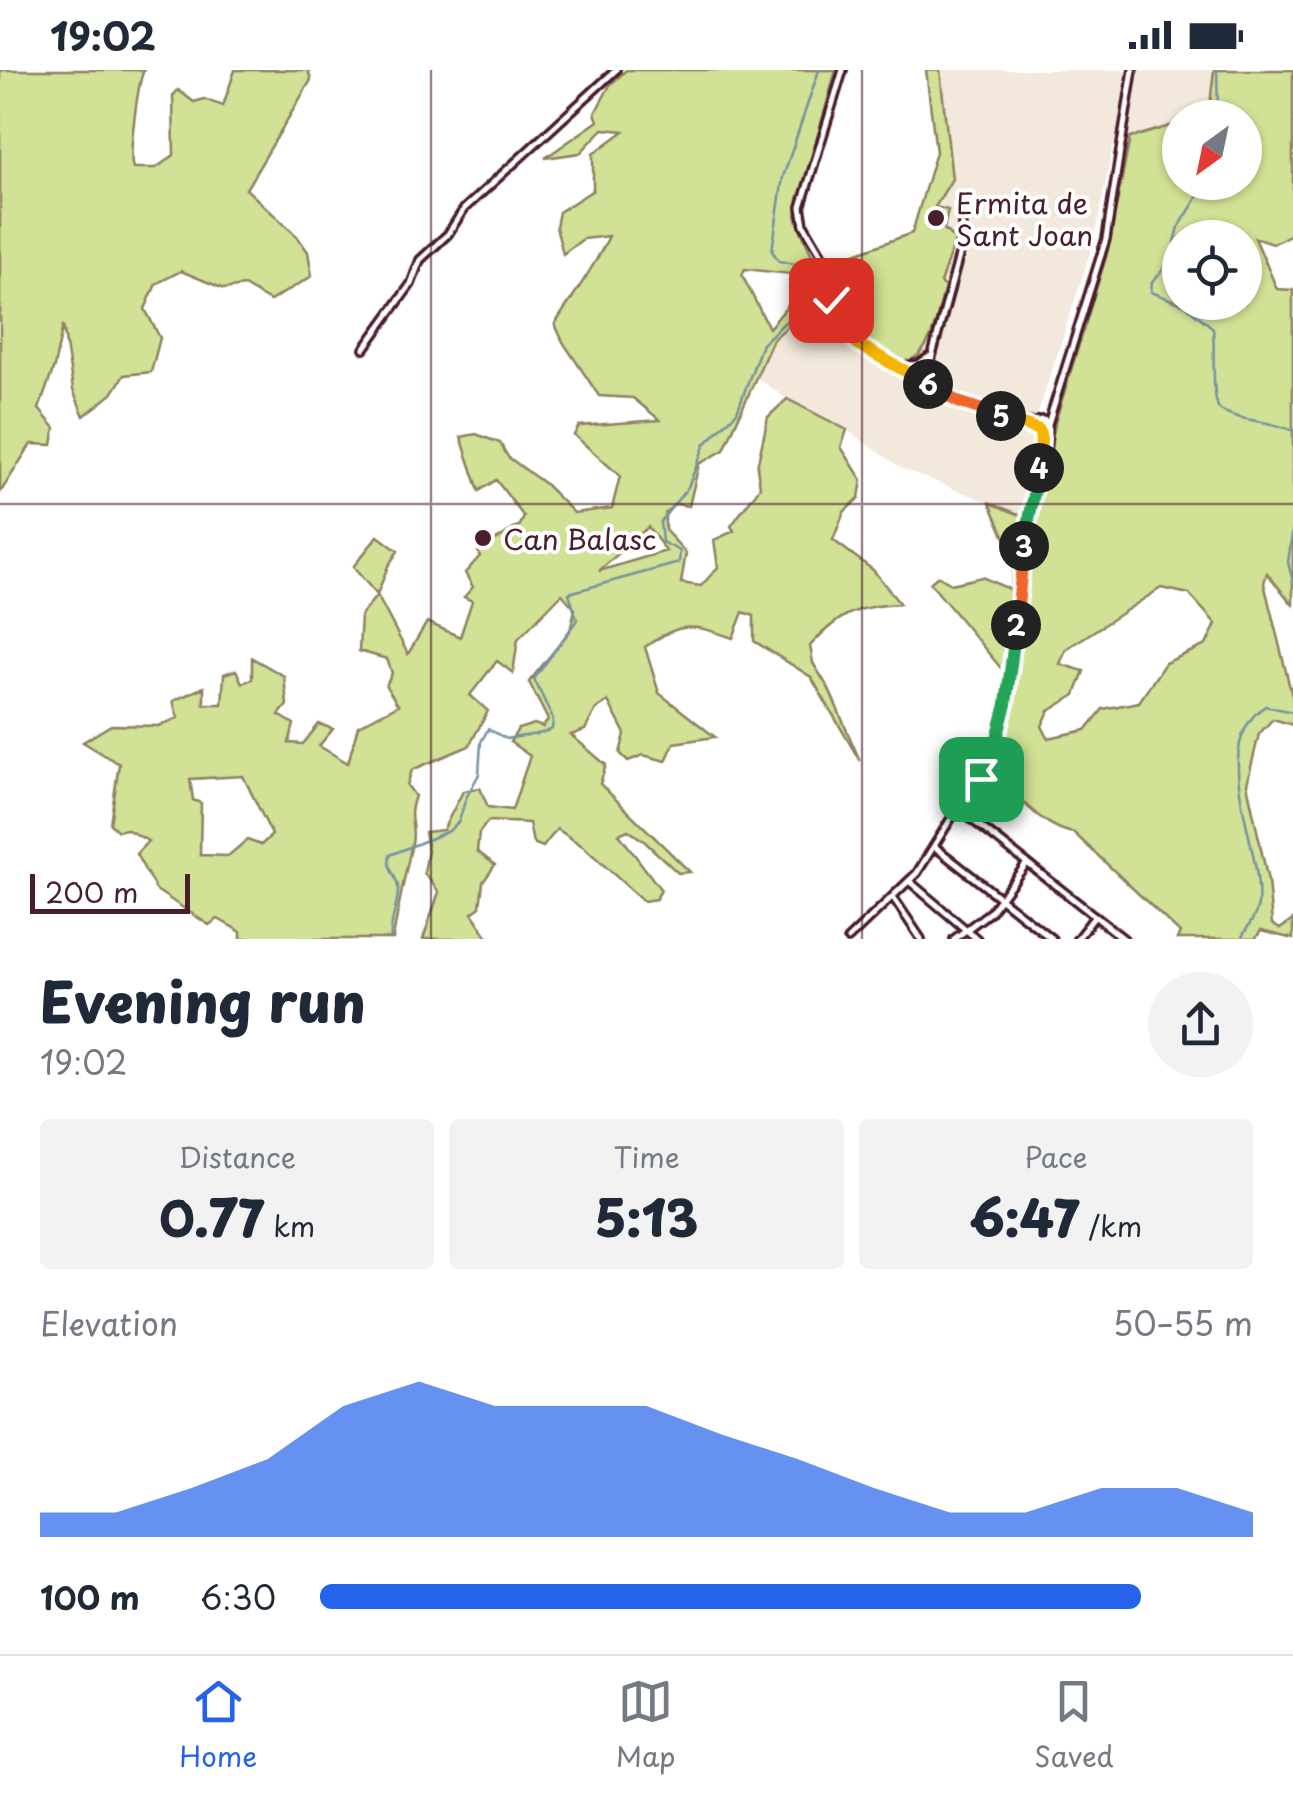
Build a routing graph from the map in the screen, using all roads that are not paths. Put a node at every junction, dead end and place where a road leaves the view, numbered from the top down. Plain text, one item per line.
1 (616, 70) edge
2 (843, 70) edge
3 (1133, 70) edge
4 (962, 225) dead end
5 (364, 349) dead end
6 (929, 358) junction
7 (899, 367) junction
8 (922, 380) junction
9 (940, 391) junction
10 (1042, 426) junction
11 (957, 808) junction
12 (935, 846) junction
13 (1027, 863) junction
14 (909, 881) junction
15 (893, 897) junction
16 (1001, 899) junction
17 (1095, 916) junction
18 (966, 930) junction
19 (917, 938) edge
20 (848, 939) edge
21 (954, 939) edge
22 (977, 939) edge
23 (1052, 939) edge
24 (1078, 939) edge
25 (1124, 939) edge

1 - 5 street
2 - 7 street
3 - 10 street
4 - 6 street
6 - 7 street
6 - 8 street
6 - 9 street
7 - 8 street
8 - 9 street
9 - 10 street
10 - 11 street
11 - 12 street
11 - 13 street
12 - 14 street
12 - 16 street
13 - 16 street
13 - 17 street
14 - 15 street
14 - 18 street
15 - 19 street
15 - 20 street
16 - 18 street
16 - 23 street
17 - 24 street
17 - 25 street
18 - 21 street
18 - 22 street

